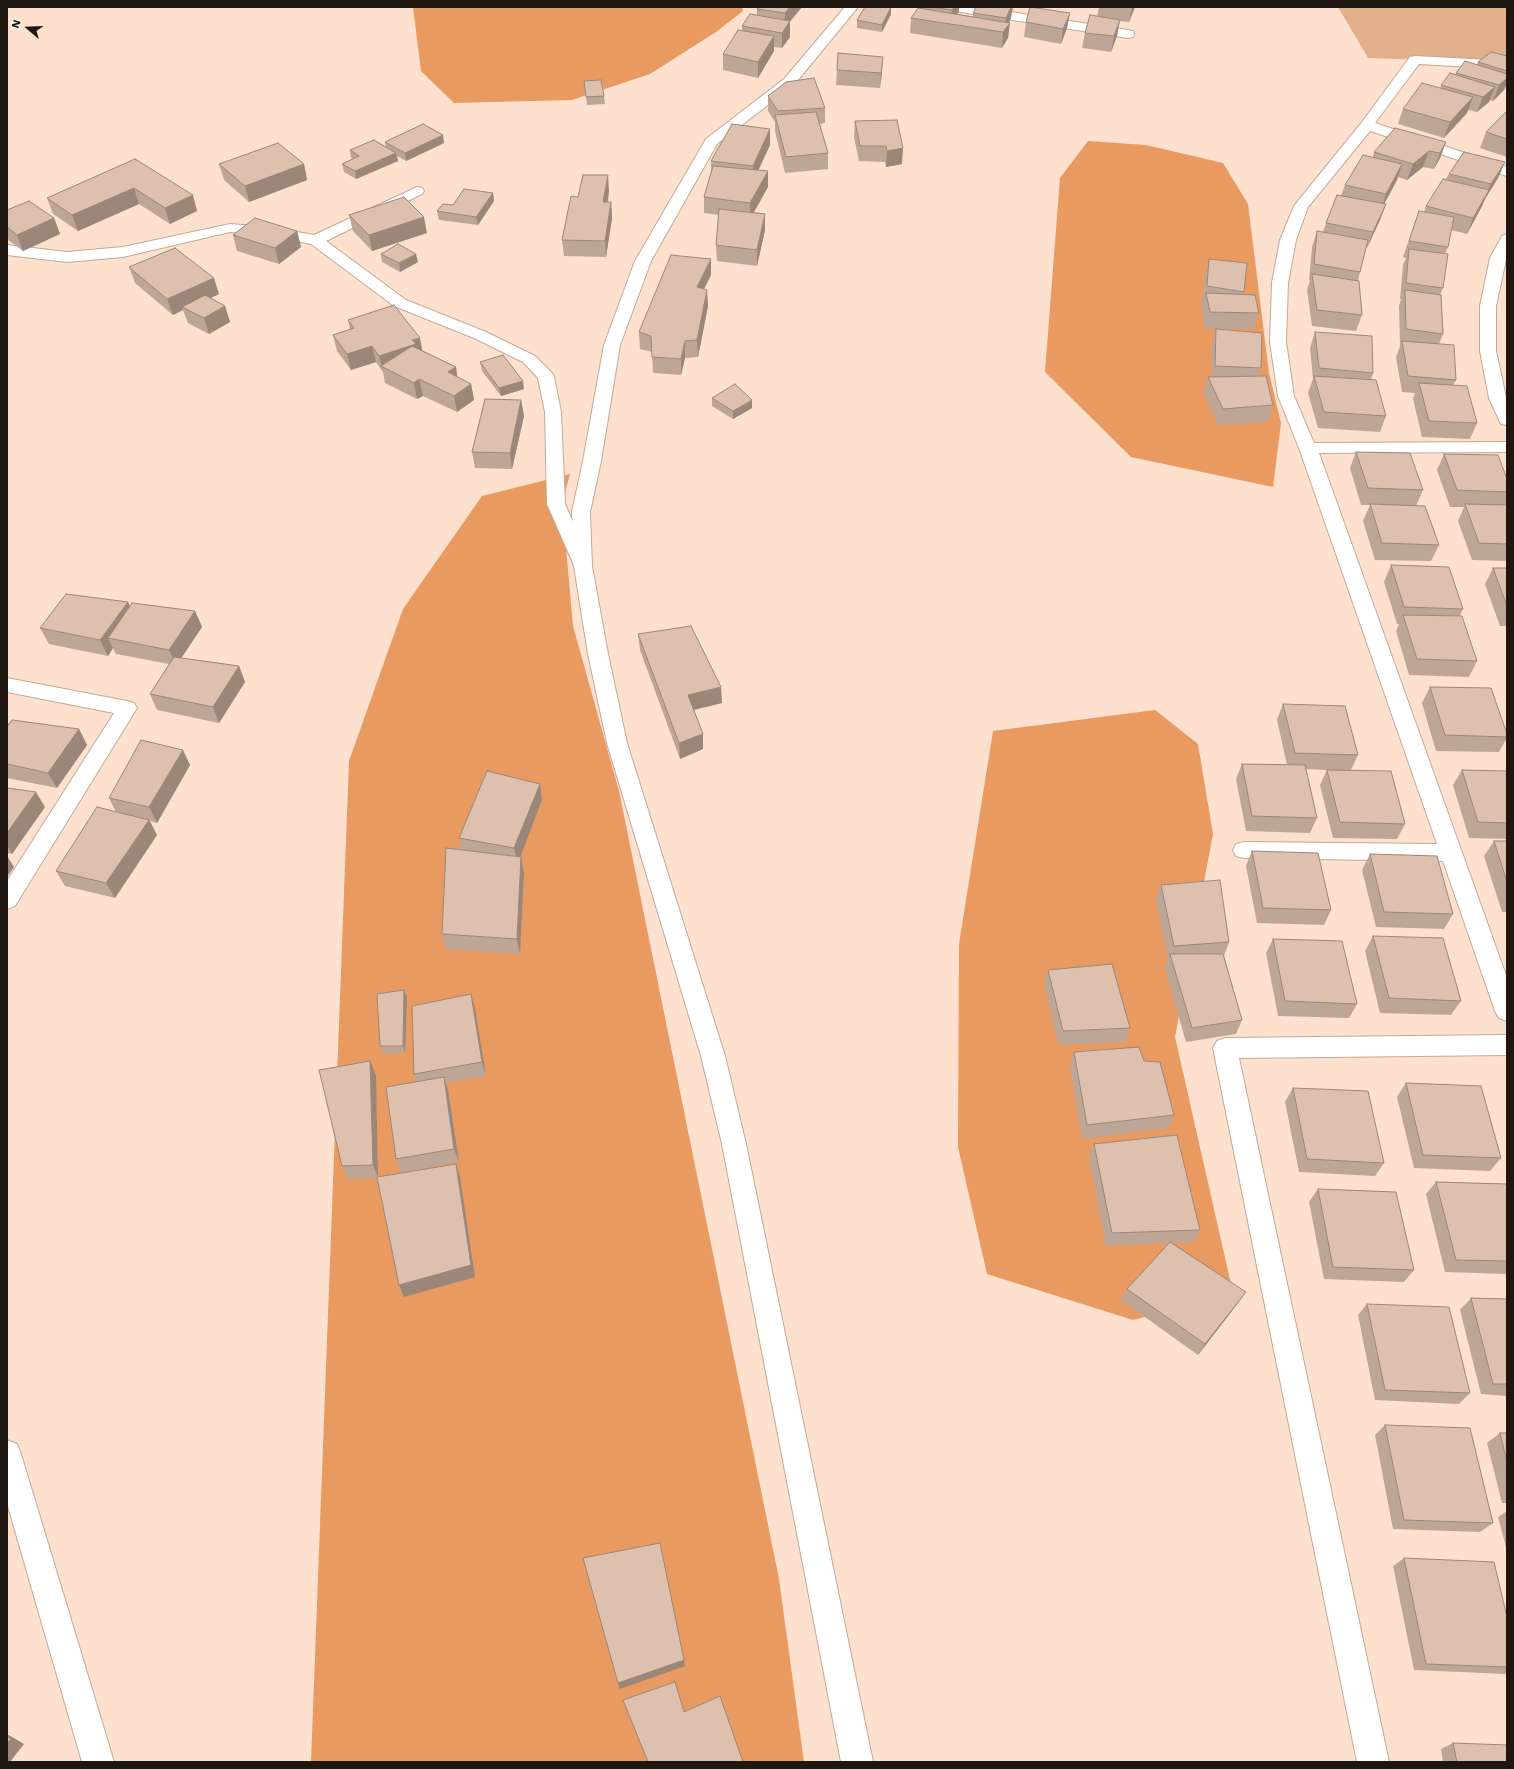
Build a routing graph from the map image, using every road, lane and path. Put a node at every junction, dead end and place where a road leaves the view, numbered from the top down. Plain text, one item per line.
1 (852, 7) edge
2 (954, 7) edge
3 (1128, 34) dead end
4 (1507, 65) edge
5 (1367, 125) junction
6 (1507, 172) edge
7 (417, 191) dead end
8 (1507, 239) edge
9 (316, 240) junction
10 (7, 250) edge
11 (1507, 420) edge
12 (1507, 447) edge
13 (1308, 448) junction
14 (583, 566) junction
15 (7, 685) edge
16 (1244, 850) dead end
17 (1451, 853) junction
18 (7, 900) edge
19 (1507, 1011) edge
20 (1507, 1045) edge
21 (7, 1454) edge
22 (98, 1762) edge
23 (857, 1762) edge
24 (1373, 1762) edge

1 - 14 street
2 - 3 street
4 - 5 street
5 - 6 street
5 - 13 street
7 - 9 street
8 - 11 street
9 - 10 street
9 - 14 street
12 - 13 street
13 - 17 street
14 - 23 street
15 - 18 street
16 - 17 street
17 - 19 street
20 - 24 street
21 - 22 street

